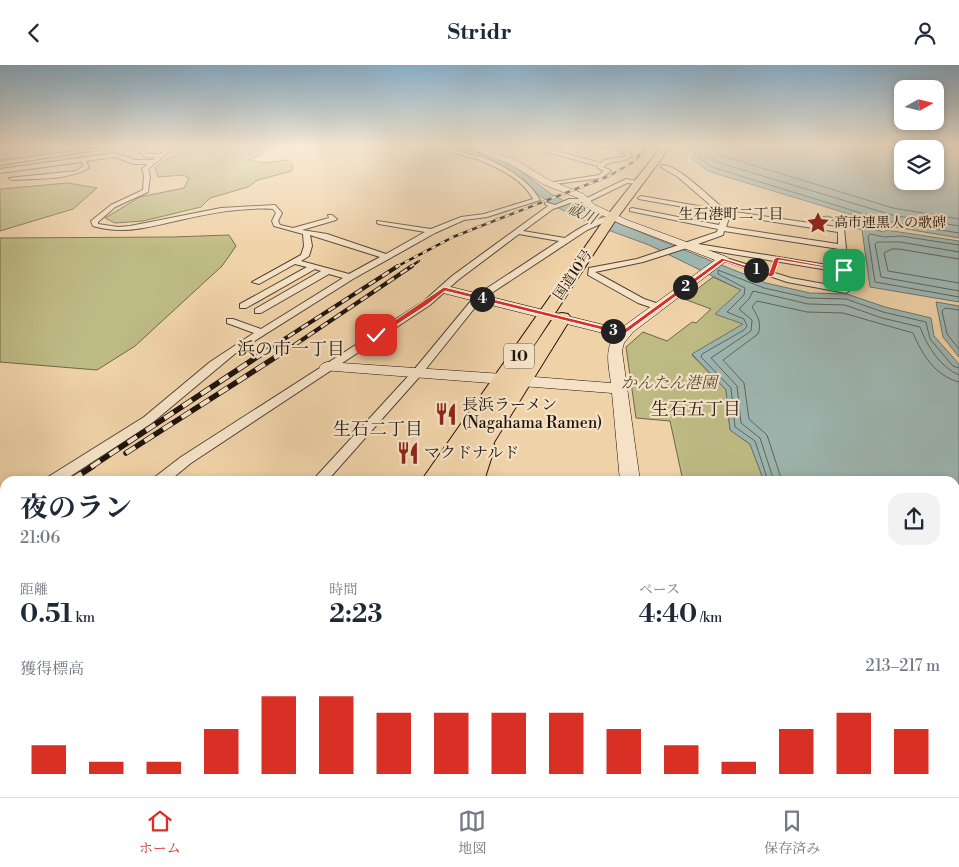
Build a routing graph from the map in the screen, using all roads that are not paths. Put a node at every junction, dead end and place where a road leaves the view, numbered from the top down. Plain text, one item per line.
1 (146, 180) edge
2 (518, 180) edge
3 (543, 180) edge
4 (574, 180) edge
5 (654, 180) edge
6 (684, 180) edge
7 (640, 182) joint
8 (550, 184) junction
9 (641, 198) junction
10 (536, 199) junction
11 (586, 201) junction
12 (553, 207) junction
13 (632, 209) junction
14 (727, 213) junction
15 (330, 216) dead end
16 (781, 221) junction
17 (379, 222) dead end
18 (607, 225) junction
19 (294, 230) junction
20 (432, 231) junction
21 (721, 231) junction
22 (306, 232) junction
23 (518, 232) junction
24 (566, 240) junction
25 (683, 247) junction
26 (714, 247) junction
27 (842, 247) junction
28 (778, 248) junction
29 (386, 256) junction
30 (294, 261) junction
31 (721, 261) junction
32 (314, 266) junction
33 (330, 270) junction
34 (844, 270) junction
35 (592, 271) junction
36 (771, 275) junction
37 (350, 277) junction
38 (256, 281) dead end
39 (444, 289) junction
40 (478, 298) junction
41 (659, 307) junction
42 (258, 311) junction
43 (554, 317) junction
44 (281, 319) junction
45 (230, 321) dead end
46 (261, 333) junction
47 (623, 333) junction
48 (327, 367) junction
49 (417, 373) junction
50 (503, 379) junction
51 (522, 381) junction
52 (620, 389) junction
53 (490, 430) junction
54 (61, 476) edge
55 (166, 476) edge
56 (324, 476) edge
57 (436, 476) edge
58 (460, 476) edge
59 (476, 476) edge
60 (629, 476) edge

1 - 19 street
2 - 10 street
3 - 8 street
4 - 8 street
5 - 9 highway, 国道10号 / 10
6 - 14 street
7 - 11 street
7 - 18 highway, 国道10号 / 10
8 - 11 street
9 - 13 highway, 国道10号 / 10
9 - 14 street
10 - 12 street
10 - 20 street
11 - 12 street
11 - 18 street
12 - 23 street
13 - 18 highway, 国道10号 / 10
13 - 21 street
14 - 16 street
14 - 21 street
15 - 19 street
16 - 27 street
16 - 28 street
17 - 20 street
18 - 24 street
18 - 25 street
18 - 35 highway, 国道10号 / 10
18 - 43 highway, 国道10号 / 10
19 - 22 street
20 - 29 street
21 - 25 street
21 - 26 street
21 - 28 street
22 - 29 street
22 - 30 street
23 - 24 street
23 - 39 street
24 - 40 street
25 - 26 street
25 - 31 street
25 - 35 street
26 - 28 street
27 - 28 street
27 - 34 street
28 - 34 street
28 - 36 street
29 - 37 street
30 - 32 street
30 - 38 street
31 - 36 street
31 - 41 street
32 - 33 street
32 - 42 street
33 - 37 street
33 - 42 street
34 - 36 street
35 - 41 street
35 - 43 highway, 国道10号 / 10
37 - 44 street
39 - 40 street
39 - 48 street
40 - 43 street
40 - 49 street
41 - 47 street
42 - 44 street
43 - 47 street
43 - 50 highway, 国道10号 / 10
43 - 51 highway, 国道10号 / 10
44 - 46 street
45 - 46 street
46 - 54 street
47 - 52 street
48 - 49 street
48 - 55 street
49 - 50 street
49 - 56 street
50 - 57 highway, 国道10号 / 10
51 - 52 street
51 - 53 highway, 国道10号 / 10
52 - 60 street
53 - 58 highway, 10
53 - 59 main road

